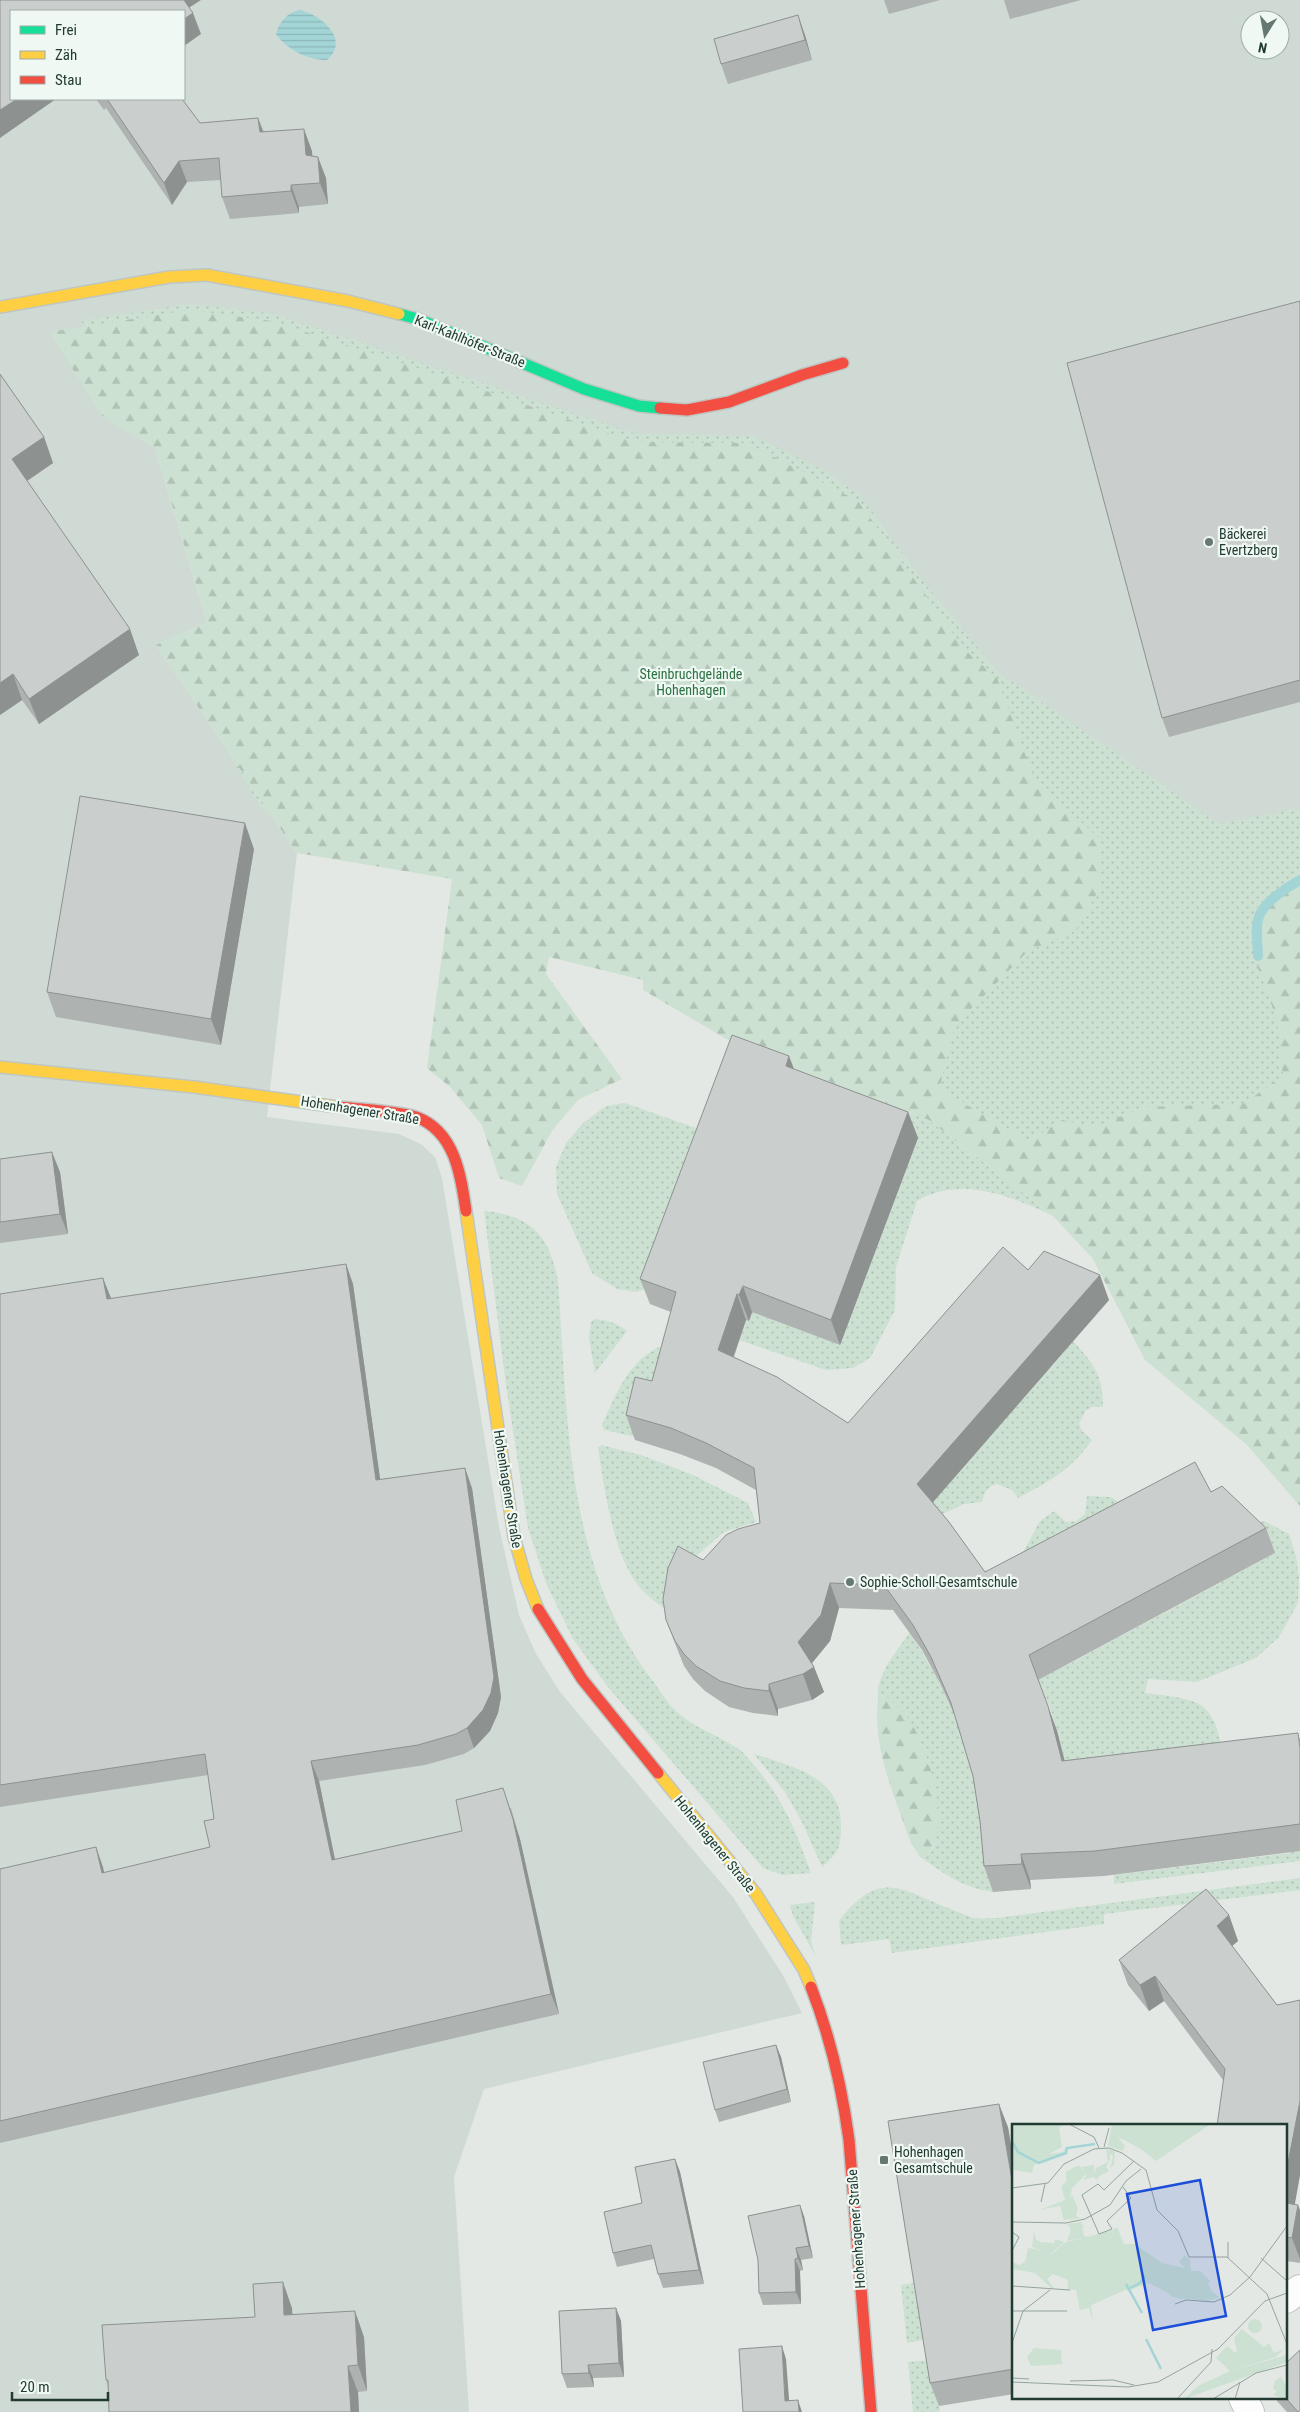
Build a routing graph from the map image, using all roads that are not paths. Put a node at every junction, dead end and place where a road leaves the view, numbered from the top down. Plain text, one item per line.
1 (0, 307) edge
2 (843, 363) dead end
3 (0, 1067) edge
4 (1300, 2289) edge
5 (1288, 2298) edge
6 (1244, 2400) edge
7 (870, 2412) edge
8 (1250, 2412) edge

1 - 2 street, Karl-Kahlhöfer-Straße
3 - 7 street, Hohenhagener Straße
4 - 5 street
6 - 8 street

